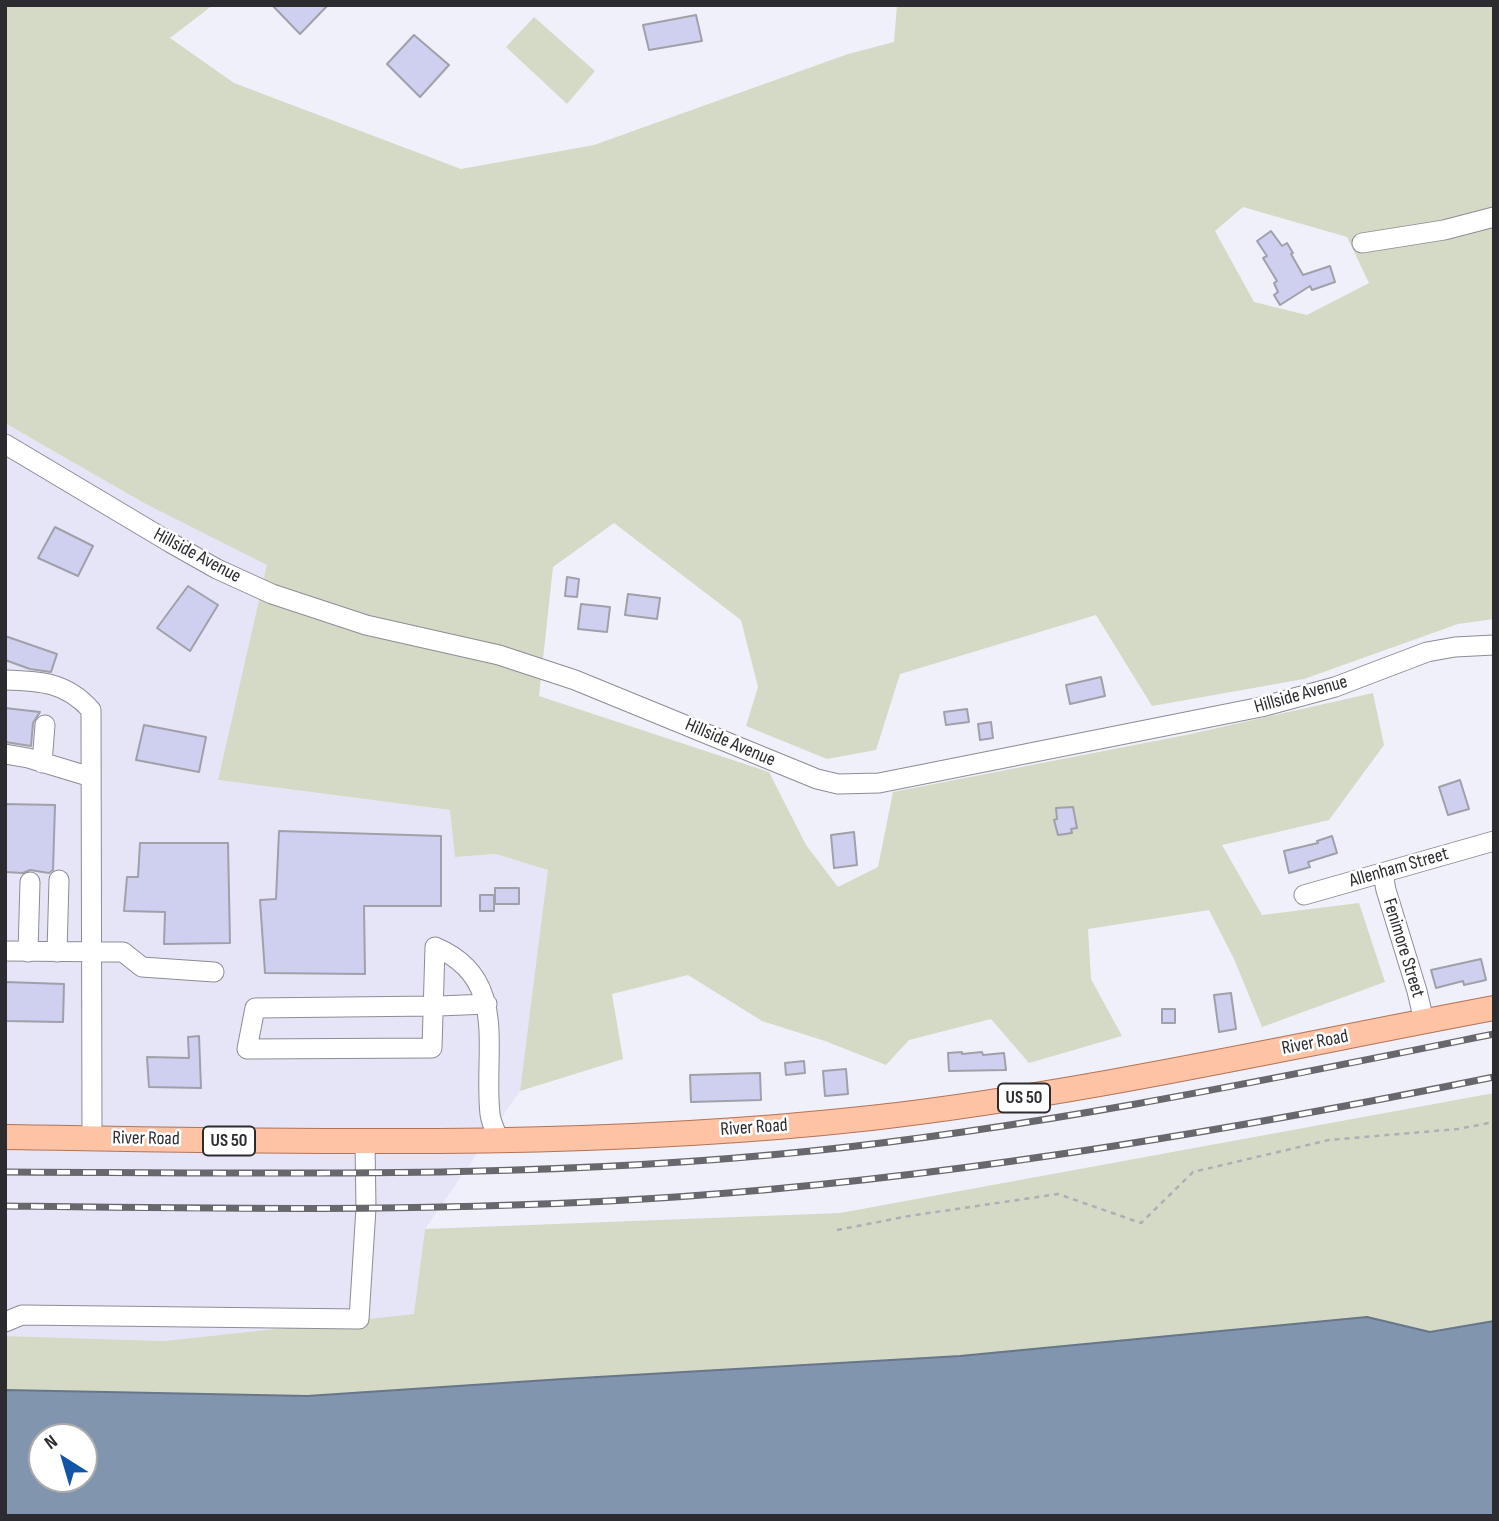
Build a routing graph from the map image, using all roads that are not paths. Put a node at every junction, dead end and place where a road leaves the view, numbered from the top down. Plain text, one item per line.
1 (1494, 217) edge
2 (1362, 243) dead end
3 (5, 444) edge
4 (1494, 645) edge
5 (5, 680) edge
6 (45, 725) dead end
7 (5, 754) edge
8 (42, 762) junction
9 (91, 777) junction
10 (1494, 841) edge
11 (1384, 874) junction
12 (60, 880) dead end
13 (30, 882) dead end
14 (1304, 895) dead end
15 (5, 951) edge
16 (27, 952) junction
17 (57, 953) junction
18 (92, 953) junction
19 (214, 972) dead end
20 (487, 1004) junction
21 (434, 1006) junction
22 (1494, 1008) edge
23 (1424, 1021) junction
24 (5, 1137) edge
25 (92, 1138) junction
26 (499, 1140) junction
27 (365, 1142) junction
28 (11, 1314) edge

1 - 2 street
3 - 4 street, Hillside Avenue
5 - 9 street
6 - 8 street
7 - 8 street
8 - 9 street
9 - 18 street
10 - 11 street, Allenham Street
11 - 14 street, Allenham Street
11 - 23 street, Fenimore Street
12 - 17 street
13 - 16 street
15 - 16 street
16 - 17 street
17 - 18 street
18 - 19 street
18 - 25 street
20 - 21 street
20 - 21 street
20 - 26 street
21 - 21 street
22 - 23 main road, River Road / US 50
23 - 26 main road, River Road / US 50
24 - 25 main road, River Road / US 50
25 - 27 main road, River Road / US 50
26 - 27 main road, River Road / US 50
27 - 28 street

